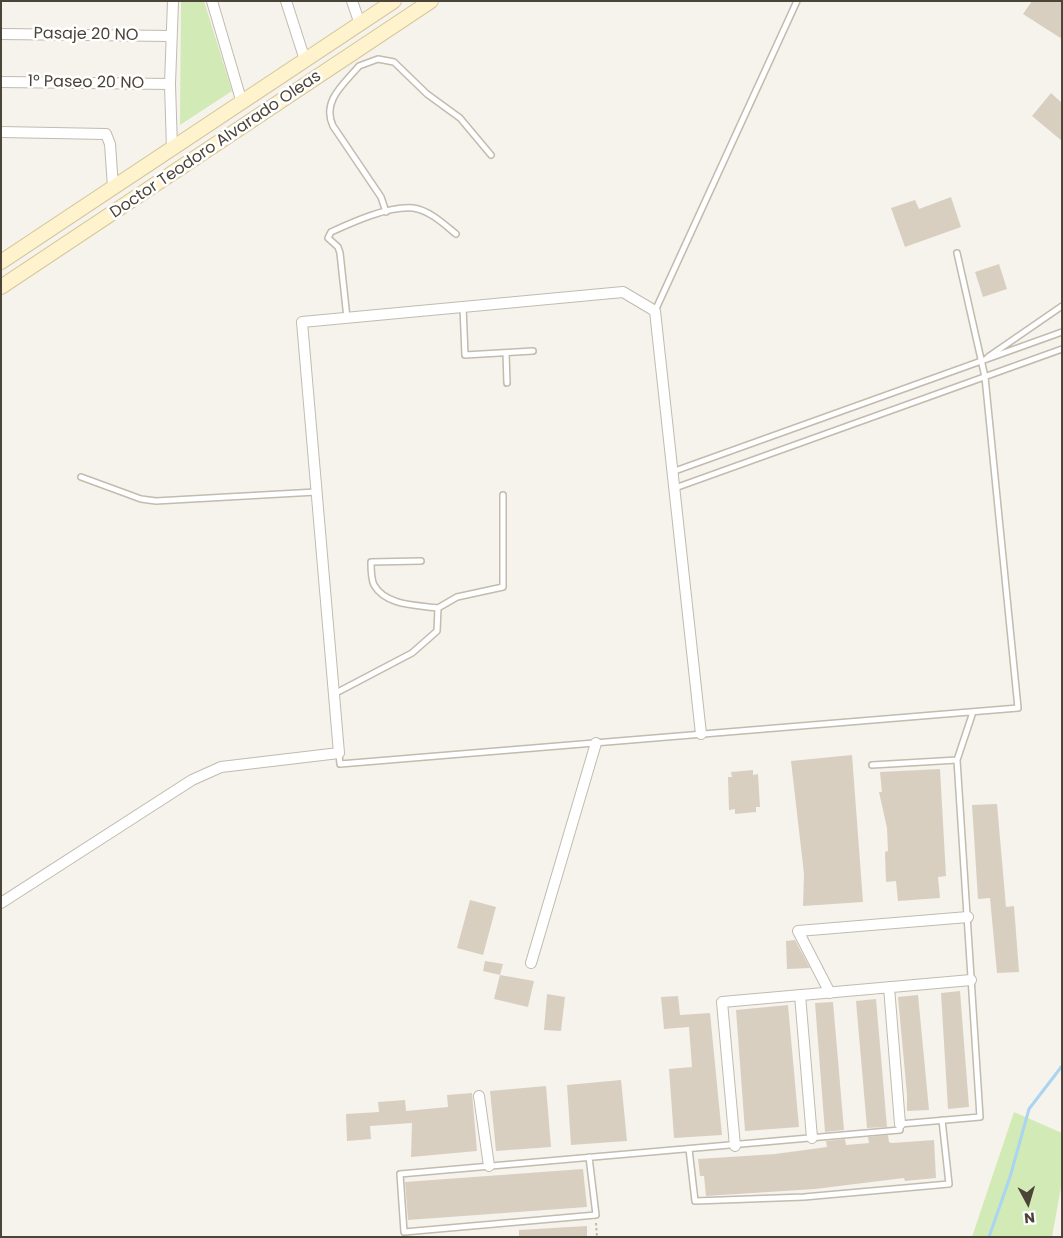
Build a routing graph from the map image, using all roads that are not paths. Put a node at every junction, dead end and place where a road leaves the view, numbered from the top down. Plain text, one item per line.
1 (173, 1) edge
2 (212, 1) edge
3 (286, 1) edge
4 (352, 1) edge
5 (394, 1) edge
6 (431, 1) edge
7 (797, 1) edge
8 (360, 24) junction
9 (1, 34) edge
10 (172, 36) junction
11 (305, 60) junction
12 (1, 82) edge
13 (170, 84) junction
14 (242, 103) junction
15 (1, 132) edge
16 (172, 150) junction
17 (491, 155) dead end
18 (113, 187) junction
19 (386, 212) junction
20 (456, 234) dead end
21 (957, 253) dead end
22 (1, 262) edge
23 (1, 287) edge
24 (1062, 306) edge
25 (462, 307) junction
26 (655, 311) junction
27 (347, 318) junction
28 (1062, 332) edge
29 (1062, 349) edge
30 (533, 352) dead end
31 (506, 353) junction
32 (982, 361) junction
33 (985, 376) junction
34 (507, 382) dead end
35 (672, 472) junction
36 (81, 477) dead end
37 (675, 488) junction
38 (316, 492) junction
39 (503, 495) dead end
40 (421, 561) dead end
41 (438, 608) junction
42 (334, 695) junction
43 (973, 712) junction
44 (701, 734) junction
45 (596, 743) junction
46 (339, 753) junction
47 (957, 760) junction
48 (872, 765) dead end
49 (1, 903) edge
50 (968, 918) junction
51 (531, 963) dead end
52 (972, 980) junction
53 (889, 987) junction
54 (830, 993) junction
55 (800, 995) junction
56 (479, 1096) dead end
57 (942, 1120) junction
58 (900, 1124) junction
59 (812, 1138) junction
60 (735, 1146) junction
61 (689, 1149) junction
62 (590, 1157) junction
63 (489, 1166) junction

1 - 10 street
2 - 14 street
3 - 11 street
4 - 8 street
5 - 8 main road, Doctor Teodoro Alvarado Oleas
6 - 23 main road, Doctor Teodoro Alvarado Oleas
7 - 26 lane
8 - 11 main road, Doctor Teodoro Alvarado Oleas
9 - 10 street, Pasaje 20 NO
10 - 13 street
11 - 14 main road, Doctor Teodoro Alvarado Oleas
12 - 13 street, 1° Paseo 20 NO
13 - 16 street
14 - 16 main road, Doctor Teodoro Alvarado Oleas
15 - 18 street
16 - 18 main road, Doctor Teodoro Alvarado Oleas
17 - 19 lane
18 - 22 main road, Doctor Teodoro Alvarado Oleas
19 - 20 lane
19 - 27 lane
21 - 32 lane
24 - 32 lane
25 - 26 street
25 - 27 street
25 - 31 lane
26 - 35 street
27 - 38 street
28 - 32 lane
29 - 33 lane
30 - 31 lane
31 - 34 lane
32 - 33 lane
32 - 35 lane
33 - 37 lane
33 - 43 lane
35 - 37 street
36 - 38 lane
37 - 44 street
38 - 42 street
39 - 41 lane
40 - 41 lane
41 - 42 lane
42 - 46 street
43 - 44 lane
43 - 47 lane
44 - 45 lane
45 - 46 lane
45 - 51 street
46 - 49 street
47 - 48 lane
47 - 50 lane
50 - 52 lane
50 - 54 street
52 - 53 street
52 - 57 lane
53 - 54 street
53 - 58 street
54 - 55 street
55 - 59 street
55 - 60 street
56 - 63 street
57 - 58 lane
57 - 61 lane
58 - 59 lane
59 - 60 lane
60 - 61 lane
61 - 62 lane
62 - 63 lane
62 - 63 lane

